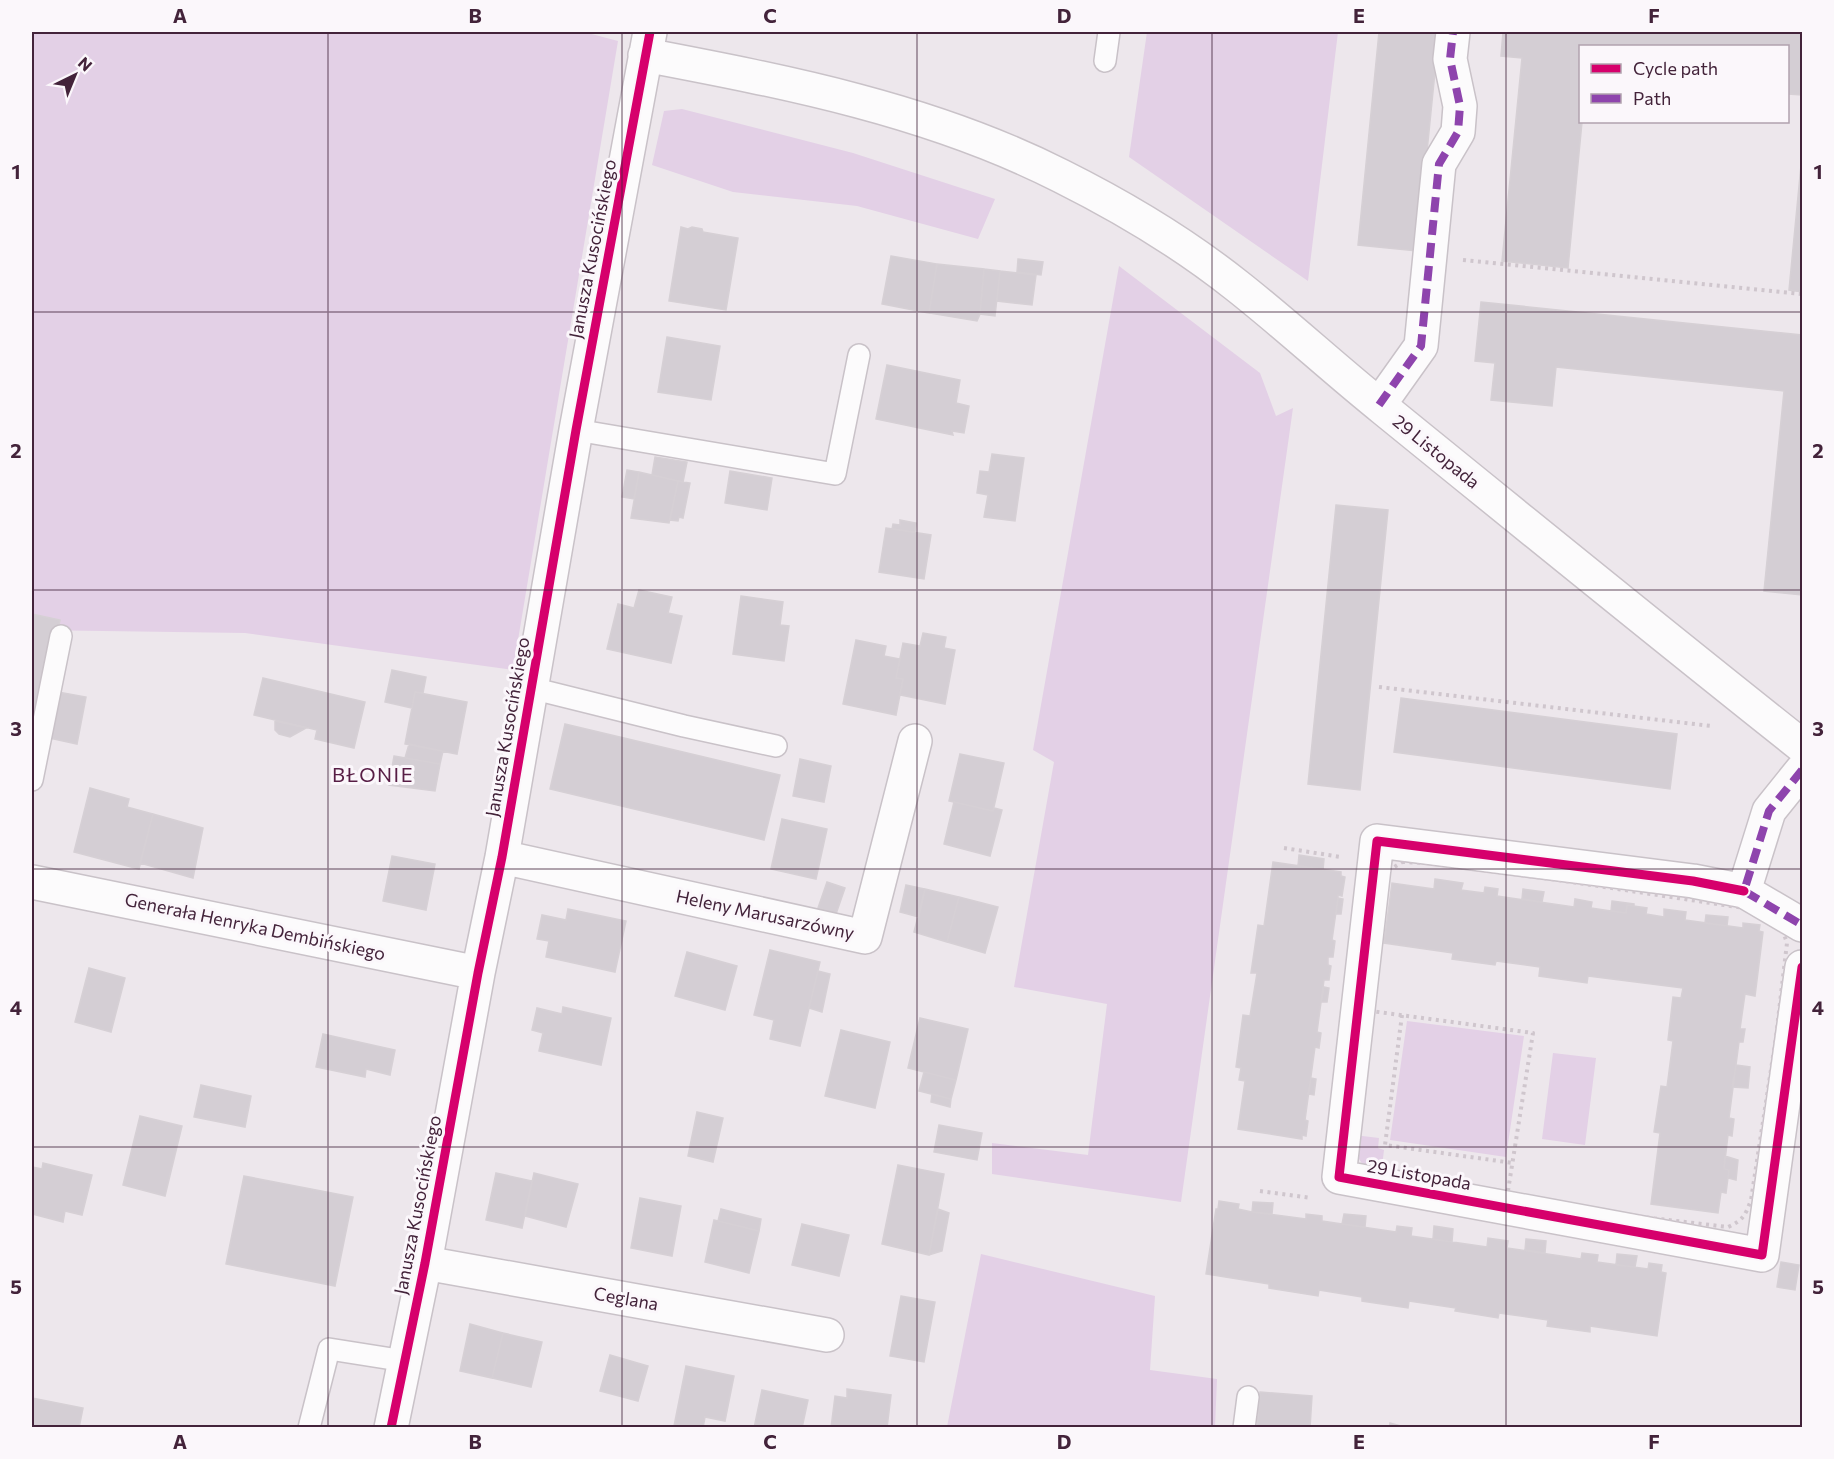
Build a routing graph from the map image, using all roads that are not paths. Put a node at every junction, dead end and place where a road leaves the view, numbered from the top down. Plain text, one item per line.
1 (1109, 32) edge
2 (1453, 32) edge
3 (647, 44) edge
4 (1105, 61) dead end
5 (859, 355) dead end
6 (1379, 405) junction
7 (576, 430) junction
8 (61, 636) dead end
9 (531, 688) junction
10 (915, 741) dead end
11 (776, 746) dead end
12 (1803, 746) edge
13 (1803, 770) edge
14 (32, 780) edge
15 (502, 857) junction
16 (32, 882) edge
17 (1743, 891) junction
18 (1803, 925) edge
19 (1803, 967) edge
20 (478, 973) junction
21 (425, 1263) junction
22 (827, 1335) dead end
23 (405, 1361) junction
24 (1248, 1397) dead end
25 (309, 1428) edge
26 (391, 1428) edge
27 (1244, 1428) edge

1 - 4 lane
2 - 6 street, 29 Listopada
3 - 6 street
3 - 7 street, Janusza Kusocińskiego
5 - 7 lane
6 - 12 street, 29 Listopada
7 - 9 street, Janusza Kusocińskiego
8 - 14 lane
9 - 11 lane
9 - 15 street, Janusza Kusocińskiego
10 - 15 street, Heleny Marusarzówny
13 - 17 street
15 - 20 street, Janusza Kusocińskiego
16 - 20 street, Generała Henryka Dembińskiego
17 - 18 street, 29 Listopada
17 - 19 street, 29 Listopada
20 - 21 street, Janusza Kusocińskiego
21 - 22 street, Ceglana
21 - 23 street, Janusza Kusocińskiego
23 - 25 lane
23 - 26 street, Janusza Kusocińskiego
24 - 27 lane

